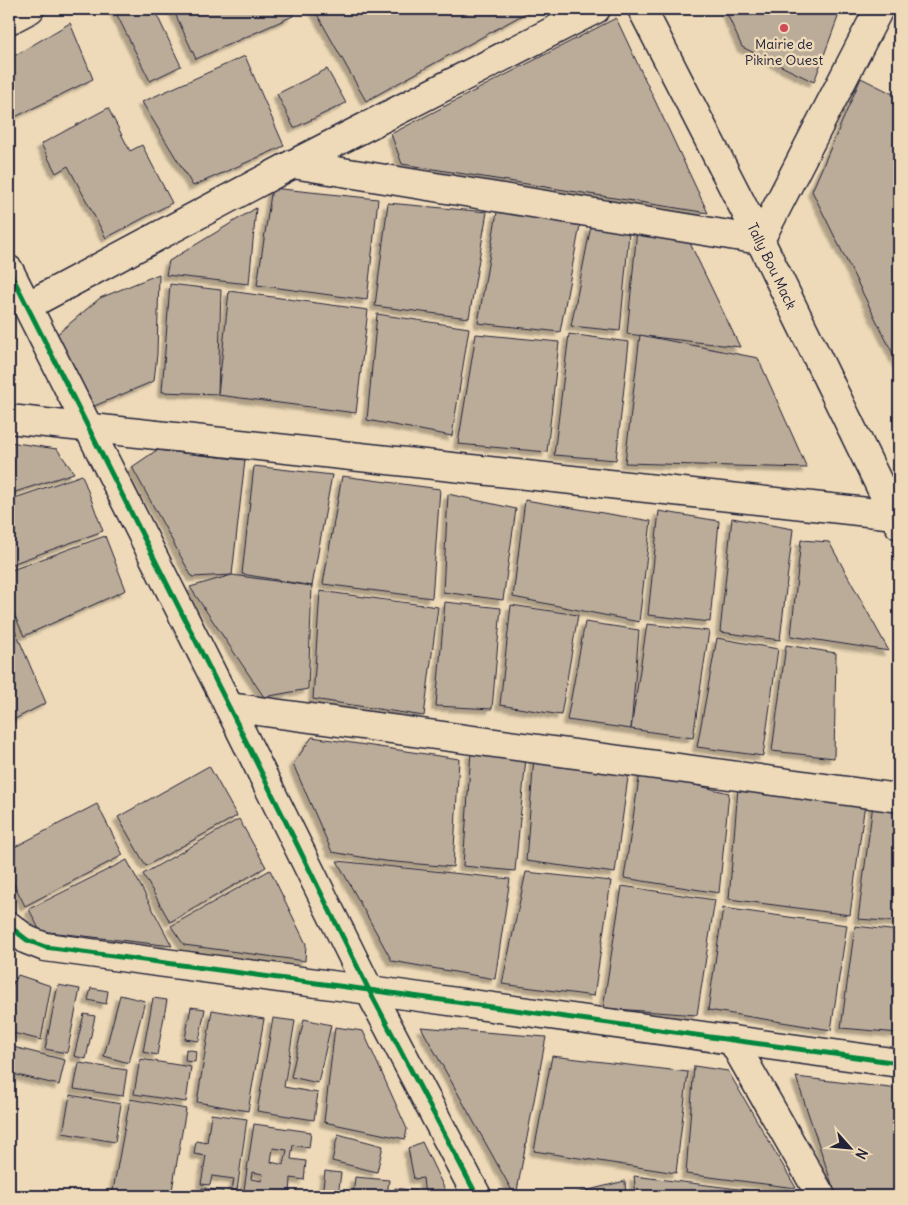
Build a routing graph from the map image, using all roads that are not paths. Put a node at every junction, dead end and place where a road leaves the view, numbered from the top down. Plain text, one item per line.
1 (30, 9) edge
2 (596, 9) edge
3 (642, 9) edge
4 (879, 9) edge
5 (9, 20) edge
6 (293, 164) junction
7 (760, 240) junction
8 (9, 270) edge
9 (27, 306) junction
10 (9, 419) edge
11 (88, 429) junction
12 (898, 516) edge
13 (230, 707) junction
14 (899, 798) edge
15 (9, 926) edge
16 (369, 990) junction
17 (732, 1040) junction
18 (899, 1063) edge
19 (477, 1196) edge
20 (821, 1196) edge

1 - 5 street
2 - 6 street
3 - 7 street, Tally Bou Mack
4 - 7 street
6 - 7 street
6 - 9 street
7 - 12 street, Tally Bou Mack
8 - 9 street
9 - 11 street
10 - 11 street
11 - 12 street
11 - 13 street
13 - 14 street
13 - 16 street
15 - 16 street
16 - 17 street
16 - 19 street
17 - 18 street
17 - 20 street

